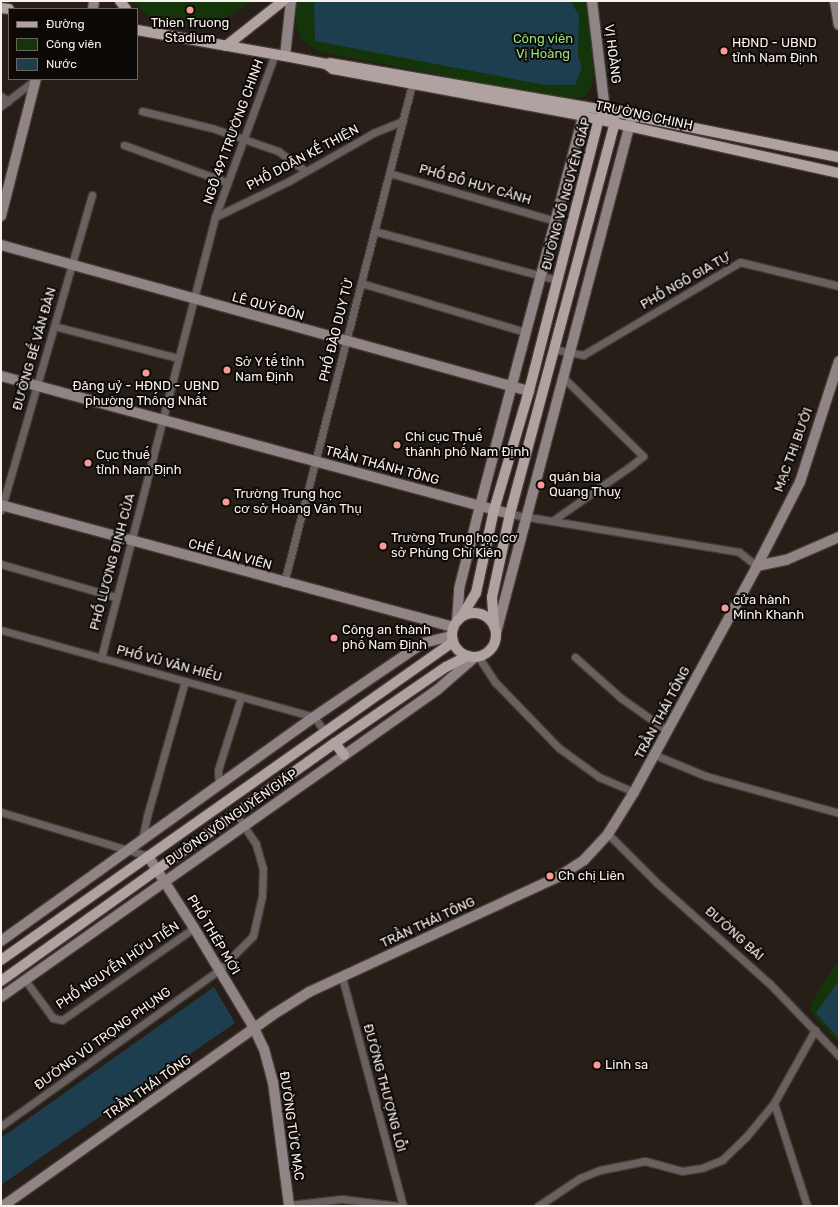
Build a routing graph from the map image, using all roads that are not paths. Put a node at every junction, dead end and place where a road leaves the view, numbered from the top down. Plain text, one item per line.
1 (283, 1) edge
2 (291, 1) edge
3 (592, 1) edge
4 (836, 3) edge
5 (839, 26) edge
6 (141, 31) edge
7 (226, 46) junction
8 (280, 55) junction
9 (326, 64) junction
10 (35, 80) edge
11 (36, 80) edge
12 (412, 84) junction
13 (1, 96) edge
14 (8, 101) junction
15 (1, 106) edge
16 (605, 110) junction
17 (142, 111) dead end
18 (584, 111) junction
19 (599, 119) junction
20 (630, 120) junction
21 (403, 121) junction
22 (615, 122) junction
23 (245, 140) junction
24 (124, 145) dead end
25 (839, 157) edge
26 (306, 171) junction
27 (389, 173) junction
28 (839, 173) edge
29 (226, 182) junction
30 (92, 195) dead end
31 (1, 216) edge
32 (215, 217) junction
33 (555, 221) junction
34 (374, 231) junction
35 (1, 245) edge
36 (71, 265) junction
37 (540, 275) junction
38 (557, 280) junction
39 (361, 283) junction
40 (839, 286) edge
41 (194, 300) junction
42 (54, 326) junction
43 (525, 332) junction
44 (346, 341) junction
45 (553, 349) junction
46 (568, 352) junction
47 (178, 358) junction
48 (839, 361) edge
49 (1, 376) edge
50 (562, 376) junction
51 (37, 385) junction
52 (511, 386) junction
53 (529, 391) junction
54 (163, 419) junction
55 (316, 461) junction
56 (480, 506) junction
57 (1, 507) edge
58 (494, 510) junction
59 (510, 514) junction
60 (527, 516) junction
61 (552, 521) junction
62 (839, 537) edge
63 (131, 542) junction
64 (1, 564) edge
65 (757, 566) junction
66 (284, 583) junction
67 (116, 597) junction
68 (455, 628) junction
69 (1, 630) edge
70 (495, 630) junction
71 (474, 656) junction
72 (575, 657) dead end
73 (101, 658) junction
74 (185, 682) junction
75 (241, 697) junction
76 (314, 717) junction
77 (324, 731) junction
78 (668, 731) junction
79 (336, 744) junction
80 (344, 755) junction
81 (655, 755) junction
82 (219, 785) junction
83 (634, 792) junction
84 (1, 812) edge
85 (839, 813) edge
86 (236, 814) junction
87 (244, 826) junction
88 (608, 834) junction
89 (142, 840) junction
90 (128, 850) junction
91 (148, 856) junction
92 (158, 869) junction
93 (166, 881) junction
94 (194, 928) junction
95 (1, 941) edge
96 (2, 957) edge
97 (219, 970) junction
98 (342, 977) junction
99 (25, 980) junction
100 (1, 981) edge
101 (1, 998) edge
102 (254, 1028) junction
103 (815, 1030) junction
104 (839, 1056) edge
105 (774, 1103) junction
106 (1, 1126) edge
107 (3, 1206) edge
108 (289, 1206) edge
109 (399, 1206) edge
110 (403, 1206) edge
111 (538, 1206) edge
112 (807, 1206) edge

1 - 7 main road
2 - 8 street
3 - 16 street, VỊ HOÀNG
4 - 5 street
6 - 7 main road, TRƯỜNG CHINH
7 - 8 main road, TRƯỜNG CHINH
8 - 9 main road, TRƯỜNG CHINH
8 - 23 street, NGÕ 491 TRƯỜNG CHINH
9 - 12 main road, TRƯỜNG CHINH
9 - 18 main road, TRƯỜNG CHINH
10 - 14 street
11 - 31 street
12 - 18 main road, TRƯỜNG CHINH
12 - 21 street, PHỐ ĐÀO DUY TỪ
13 - 14 street
14 - 15 street
16 - 18 main road, TRƯỜNG CHINH
16 - 19 main road, ĐƯỜNG VÕ NGUYÊN GIÁP
16 - 20 main road, TRƯỜNG CHINH
16 - 22 main road, ĐƯỜNG VÕ NGUYÊN GIÁP
17 - 23 street
18 - 19 main road, TRƯỜNG CHINH
18 - 33 street, ĐƯỜNG VÕ NGUYÊN GIÁP
19 - 22 main road, TRƯỜNG CHINH
19 - 38 main road, ĐƯỜNG VÕ NGUYÊN GIÁP
20 - 22 main road, TRƯỜNG CHINH
20 - 25 main road, TRƯỜNG CHINH
20 - 28 main road, TRƯỜNG CHINH
20 - 46 street
21 - 26 street, PHỐ DOÃN KẾ THIỆN
21 - 27 street, PHỐ ĐÀO DUY TỪ
22 - 45 main road, ĐƯỜNG VÕ NGUYÊN GIÁP
23 - 26 street
23 - 29 street, NGÕ 491 TRƯỜNG CHINH
24 - 29 street
26 - 32 street, PHỐ DOÃN KẾ THIỆN
27 - 33 street, PHỐ ĐỖ HUY CẢNH
27 - 34 street, PHỐ ĐÀO DUY TỪ
29 - 32 street, NGÕ 491 TRƯỜNG CHINH
30 - 36 street, ĐƯỜNG BẾ VĂN ĐÀN
32 - 41 street, PHỐ LƯƠNG ĐỊNH CỦA
33 - 37 street, ĐƯỜNG VÕ NGUYÊN GIÁP
34 - 37 street
34 - 39 street, PHỐ ĐÀO DUY TỪ
35 - 36 street, LÊ QUÝ ĐÔN
36 - 41 street, LÊ QUÝ ĐÔN
36 - 42 street, ĐƯỜNG BẾ VĂN ĐÀN
37 - 38 street
37 - 43 street, ĐƯỜNG VÕ NGUYÊN GIÁP
38 - 53 main road, ĐƯỜNG VÕ NGUYÊN GIÁP
39 - 43 street
39 - 44 street, PHỐ ĐÀO DUY TỪ
40 - 46 street, PHỐ NGÔ GIA TỰ
41 - 44 street, LÊ QUÝ ĐÔN
41 - 47 street, PHỐ LƯƠNG ĐỊNH CỦA
42 - 47 street
42 - 51 street, ĐƯỜNG BẾ VĂN ĐÀN
43 - 52 street, ĐƯỜNG VÕ NGUYÊN GIÁP
44 - 52 street, LÊ QUÝ ĐÔN
44 - 55 street, PHỐ ĐÀO DUY TỪ
45 - 46 street, PHỐ NGÔ GIA TỰ
45 - 59 main road, ĐƯỜNG VÕ NGUYÊN GIÁP
46 - 50 street
47 - 54 street, PHỐ LƯƠNG ĐỊNH CỦA
48 - 65 street, MẠC THỊ BƯỞI
49 - 51 street, TRẦN THÁNH TÔNG
50 - 60 street
50 - 61 street
51 - 54 street, TRẦN THÁNH TÔNG
51 - 57 street, ĐƯỜNG BẾ VĂN ĐÀN
52 - 53 street, LÊ QUÝ ĐÔN
52 - 56 street, ĐƯỜNG VÕ NGUYÊN GIÁP
53 - 58 main road, ĐƯỜNG VÕ NGUYÊN GIÁP
54 - 55 street, TRẦN THÁNH TÔNG
54 - 63 street, PHỐ LƯƠNG ĐỊNH CỦA
55 - 56 street, TRẦN THÁNH TÔNG
55 - 66 street, PHỐ ĐÀO DUY TỪ
56 - 58 street, TRẦN THÁNH TÔNG
56 - 68 street, ĐƯỜNG VÕ NGUYÊN GIÁP
57 - 63 street, CHẾ LAN VIÊN
58 - 59 street, TRẦN THÁNH TÔNG
58 - 68 main road, ĐƯỜNG VÕ NGUYÊN GIÁP
59 - 60 street, TRẦN THÁNH TÔNG
59 - 70 main road, ĐƯỜNG VÕ NGUYÊN GIÁP
60 - 61 street, TRẦN THÁNH TÔNG
60 - 70 street
61 - 65 street, TRẦN THÁNH TÔNG
62 - 65 street
63 - 66 street, CHẾ LAN VIÊN
63 - 67 street, PHỐ LƯƠNG ĐỊNH CỦA
64 - 67 street
65 - 78 street, TRẦN THÁI TÔNG
66 - 68 street, CHẾ LAN VIÊN
67 - 73 street, PHỐ LƯƠNG ĐỊNH CỦA
68 - 70 main road
68 - 71 main road
68 - 76 street
68 - 77 main road, ĐƯỜNG VÕ NGUYÊN GIÁP
69 - 73 street, PHỐ VŨ VĂN HIẾU
70 - 71 main road
71 - 79 main road, ĐƯỜNG VÕ NGUYÊN GIÁP
71 - 80 street, ĐƯỜNG VÕ NGUYÊN GIÁP
71 - 83 street
72 - 78 street
73 - 74 street, PHỐ VŨ VĂN HIẾU
74 - 75 street, PHỐ VŨ VĂN HIẾU
74 - 89 street
75 - 76 street, PHỐ VŨ VĂN HIẾU
75 - 82 street
76 - 77 street
76 - 82 street
77 - 91 main road, ĐƯỜNG VÕ NGUYÊN GIÁP
78 - 81 street, TRẦN THÁI TÔNG
79 - 80 main road
79 - 86 main road, ĐƯỜNG VÕ NGUYÊN GIÁP
80 - 87 street, ĐƯỜNG VÕ NGUYÊN GIÁP
81 - 83 street, TRẦN THÁI TÔNG
81 - 85 street
82 - 89 street
83 - 88 street, TRẦN THÁI TÔNG
84 - 90 street
86 - 87 street, ĐƯỜNG VŨ TRỌNG PHỤNG
86 - 92 main road, ĐƯỜNG VÕ NGUYÊN GIÁP
87 - 93 street, ĐƯỜNG VÕ NGUYÊN GIÁP
87 - 97 street, ĐƯỜNG VŨ TRỌNG PHỤNG
88 - 98 street, TRẦN THÁI TÔNG
88 - 103 street, ĐƯỜNG BÁI
89 - 90 street
90 - 91 street
90 - 95 street
91 - 92 street, PHỐ THÉP MỚI
91 - 96 main road, ĐƯỜNG VÕ NGUYÊN GIÁP
92 - 93 street, PHỐ THÉP MỚI
92 - 100 main road, ĐƯỜNG VÕ NGUYÊN GIÁP
93 - 94 street, PHỐ THÉP MỚI
93 - 99 street, ĐƯỜNG VÕ NGUYÊN GIÁP
94 - 97 street, PHỐ THÉP MỚI
94 - 99 street, PHỐ NGUYỄN HỮU TIẾN
97 - 102 street, PHỐ THÉP MỚI
97 - 106 street, ĐƯỜNG VŨ TRỌNG PHỤNG
98 - 102 street, TRẦN THÁI TÔNG
98 - 110 street, ĐƯỜNG THƯỢNG LỖI
99 - 101 street, ĐƯỜNG VÕ NGUYÊN GIÁP
102 - 107 street, TRẦN THÁI TÔNG
102 - 108 street, ĐƯỜNG TỨC MẠC
103 - 104 street, ĐƯỜNG BÁI
103 - 105 street
105 - 111 street
105 - 112 street
108 - 109 street

